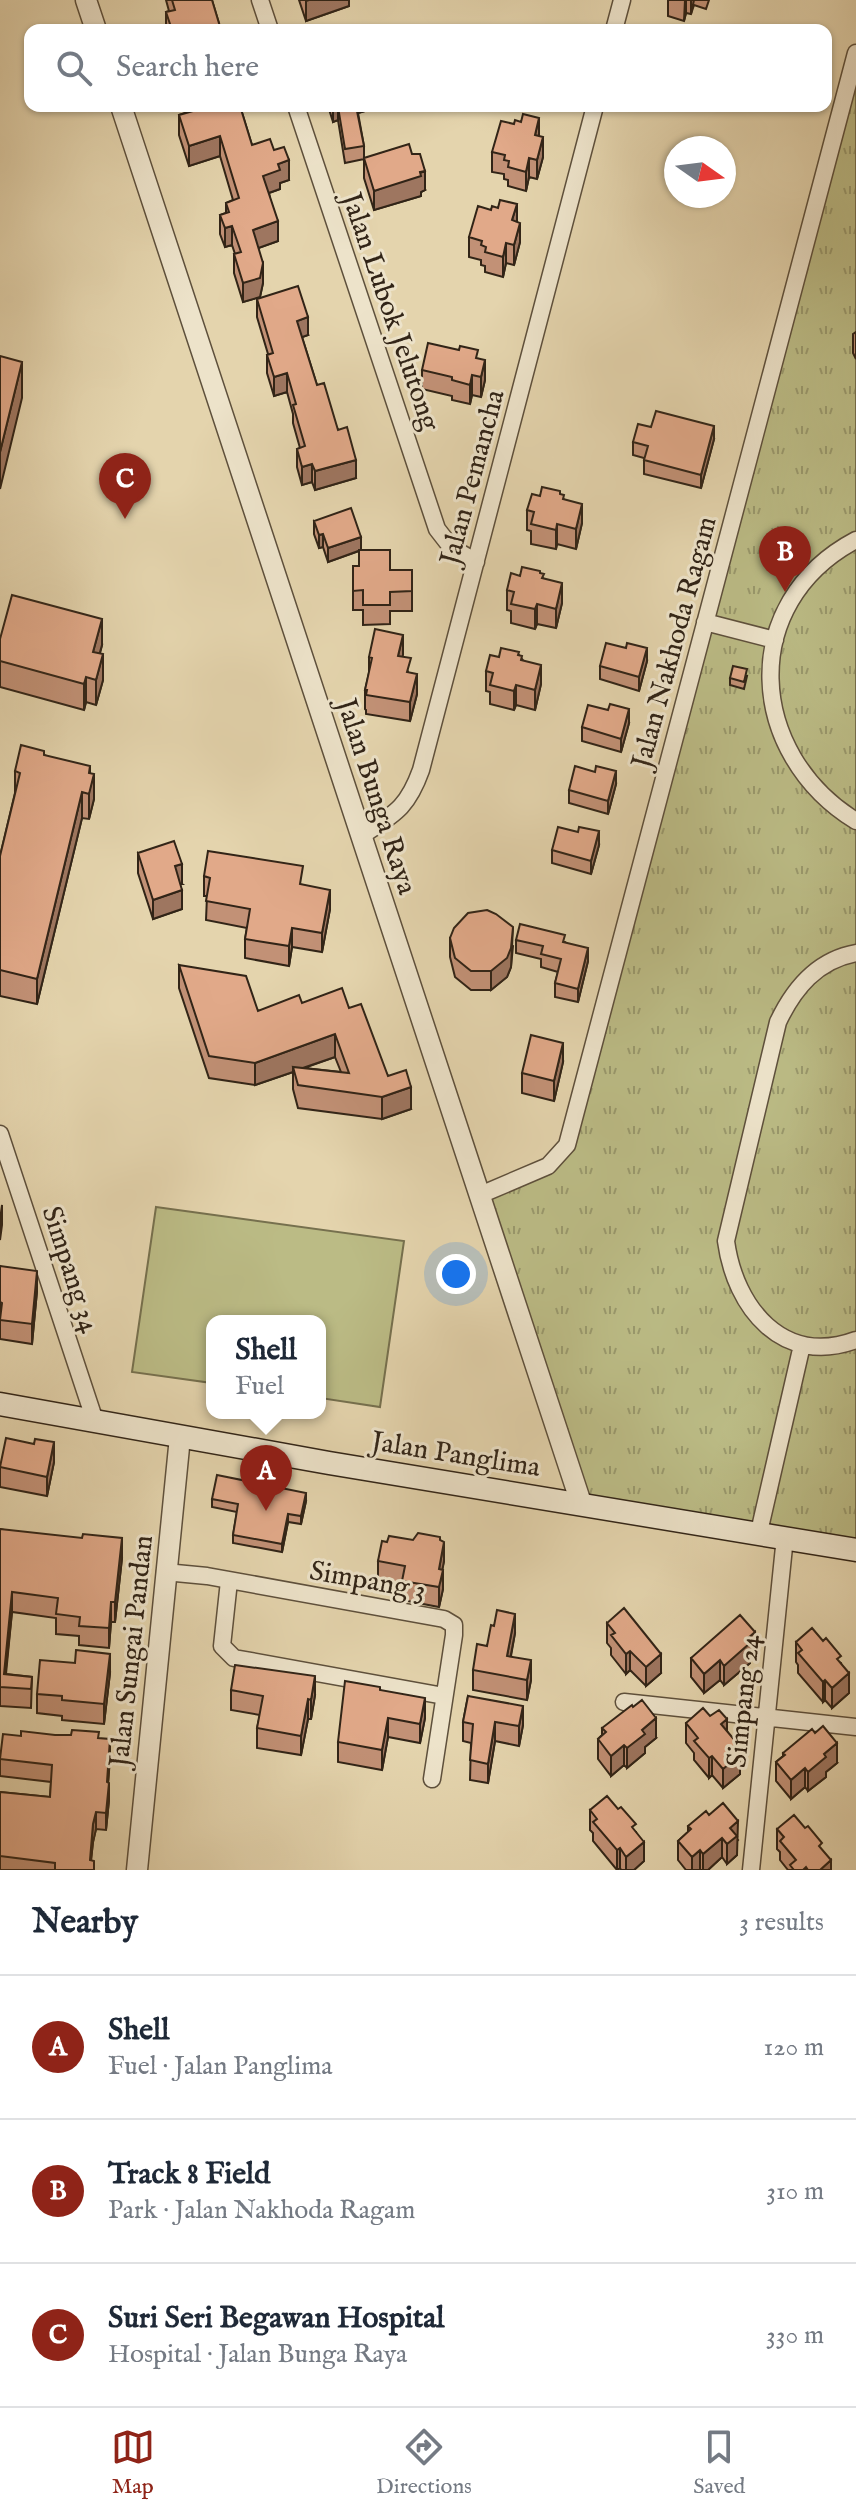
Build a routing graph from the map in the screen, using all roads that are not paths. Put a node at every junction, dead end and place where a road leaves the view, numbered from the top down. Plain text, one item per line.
1 (86, 0) edge
2 (260, 0) edge
3 (622, 0) edge
4 (94, 24) edge
5 (268, 24) edge
6 (616, 24) edge
7 (856, 53) edge
8 (123, 112) edge
9 (298, 112) edge
10 (593, 112) edge
11 (856, 540) edge
12 (476, 562) junction
13 (705, 622) junction
14 (775, 640) junction
15 (856, 821) edge
16 (361, 836) junction
17 (856, 953) edge
18 (0, 1134) edge
19 (480, 1195) junction
20 (856, 1340) edge
21 (802, 1345) junction
22 (0, 1404) edge
23 (95, 1421) junction
24 (180, 1437) junction
25 (581, 1503) junction
26 (759, 1532) junction
27 (785, 1537) junction
28 (856, 1550) edge
29 (165, 1572) junction
30 (229, 1581) junction
31 (444, 1696) junction
32 (624, 1702) dead end
33 (767, 1716) junction
34 (856, 1727) edge
35 (432, 1779) dead end
36 (137, 1870) edge
37 (751, 1870) edge

1 - 4 street
2 - 5 street
3 - 6 street
7 - 13 street, Jalan Nakhoda Ragam
8 - 16 street, Jalan Bunga Raya
9 - 12 street, Jalan Lubok Jelutong
10 - 12 street, Jalan Pemancha
11 - 14 street
12 - 16 street, Jalan Pemancha
13 - 14 street
13 - 19 street, Jalan Nakhoda Ragam
14 - 15 street
16 - 19 street, Jalan Bunga Raya
17 - 21 street
18 - 23 street, Simpang 34
19 - 25 street, Jalan Bunga Raya
20 - 21 street
21 - 26 street
22 - 23 main road, Jalan Panglima
23 - 24 main road, Jalan Panglima
24 - 25 main road, Jalan Panglima
24 - 29 street, Jalan Sungai Pandan
25 - 26 main road, Jalan Panglima
26 - 27 main road, Jalan Panglima
27 - 28 main road, Jalan Panglima
27 - 33 street, Simpang 24
29 - 30 street, Simpang 3
29 - 36 street, Jalan Sungai Pandan
30 - 31 street
30 - 31 street, Simpang 3
31 - 35 street, Simpang 3
32 - 33 street
33 - 34 street
33 - 37 street, Simpang 24

